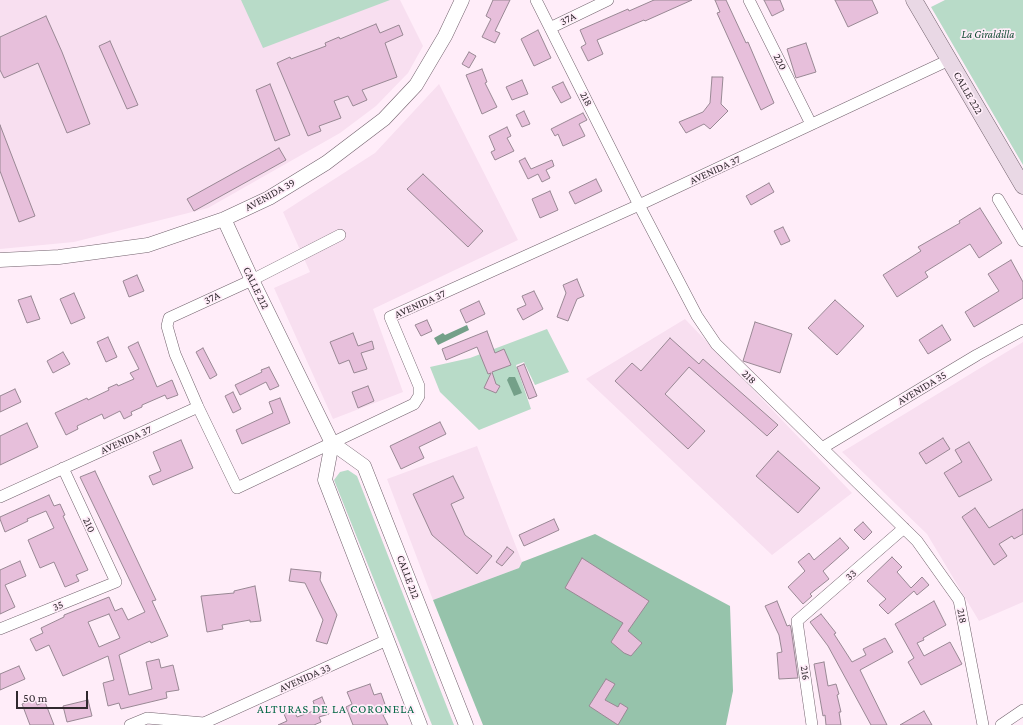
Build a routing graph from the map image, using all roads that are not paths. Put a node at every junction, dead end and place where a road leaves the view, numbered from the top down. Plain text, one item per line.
1 (462, 0) edge
2 (536, 0) edge
3 (608, 0) edge
4 (749, 0) edge
5 (914, 0) edge
6 (550, 28) junction
7 (949, 60) junction
8 (811, 124) junction
9 (1023, 186) edge
10 (998, 199) dead end
11 (639, 206) junction
12 (224, 219) junction
13 (340, 235) dead end
14 (1023, 241) edge
15 (0, 260) edge
16 (252, 280) junction
17 (1023, 330) edge
18 (198, 408) junction
19 (332, 443) junction
20 (822, 448) junction
21 (63, 468) junction
22 (0, 497) edge
23 (904, 528) junction
24 (116, 582) joint
25 (797, 621) joint
26 (0, 629) edge
27 (387, 640) junction
28 (1023, 710) edge
29 (148, 721) edge
30 (130, 725) edge
31 (420, 725) edge
32 (466, 725) edge
33 (812, 725) edge
34 (983, 725) edge
35 (1001, 725) edge

1 - 12 street, AVENIDA 39
2 - 6 street, 218
3 - 6 street, 37A
4 - 8 street, 220
5 - 7 main road, CALLE 222
6 - 11 street, 218
7 - 8 street, AVENIDA 37
7 - 9 main road, CALLE 222
8 - 11 street, AVENIDA 37
10 - 14 street
11 - 19 street, AVENIDA 37
11 - 20 street, 218
12 - 15 street, AVENIDA 39
12 - 16 street, CALLE 212
13 - 16 street, 37A
16 - 18 street, 37A
16 - 19 street, CALLE 212
17 - 20 street, AVENIDA 35
18 - 19 street, AVENIDA 37
18 - 21 street, AVENIDA 37
19 - 27 street
19 - 32 street, CALLE 212
20 - 23 street, 218
21 - 22 street, AVENIDA 37
21 - 24 street, 210
23 - 25 street, 33
23 - 34 street, 218
24 - 26 street, 35
25 - 33 street, 216
27 - 29 street, AVENIDA 33
27 - 31 street
28 - 35 street
29 - 30 street, AVENIDA 33

